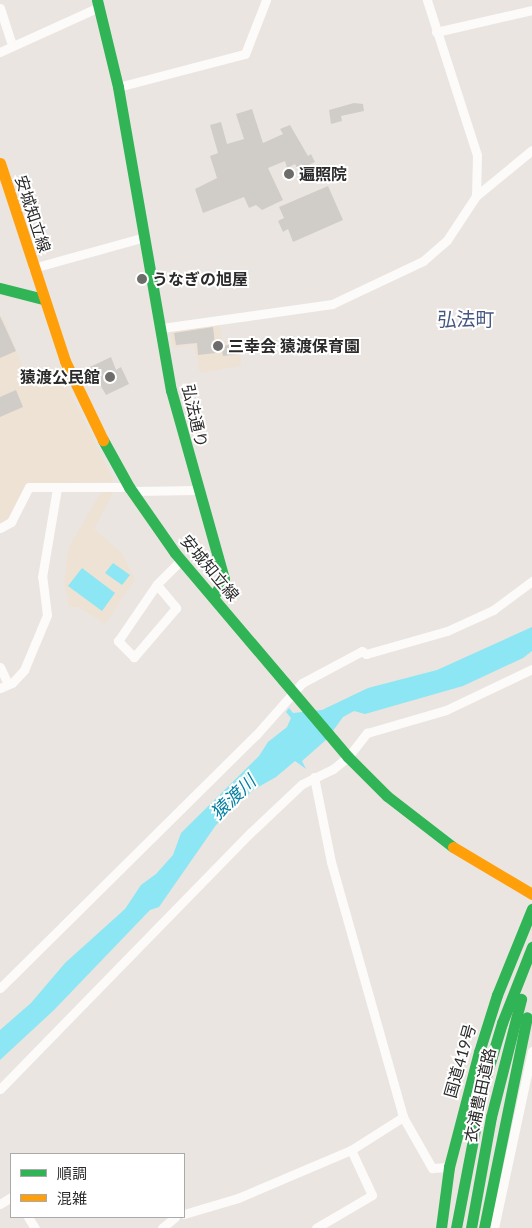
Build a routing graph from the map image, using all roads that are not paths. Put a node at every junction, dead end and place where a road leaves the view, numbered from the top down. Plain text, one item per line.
1 (266, 0) edge
2 (427, 0) edge
3 (98, 3) edge
4 (0, 8) edge
5 (532, 10) edge
6 (436, 32) junction
7 (12, 46) junction
8 (0, 52) edge
9 (118, 87) junction
10 (532, 150) edge
11 (0, 163) edge
12 (476, 196) junction
13 (145, 236) junction
14 (33, 268) junction
15 (0, 288) edge
16 (43, 299) junction
17 (162, 328) junction
18 (57, 488) junction
19 (131, 489) junction
20 (197, 490) junction
21 (0, 528) edge
22 (181, 560) junction
23 (532, 581) edge
24 (157, 585) junction
25 (213, 597) junction
26 (0, 667) edge
27 (532, 669) edge
28 (4, 686) edge
29 (296, 696) junction
30 (346, 755) junction
31 (314, 776) junction
32 (532, 894) edge
33 (532, 909) edge
34 (532, 947) edge
35 (532, 972) edge
36 (0, 988) edge
37 (532, 998) edge
38 (532, 1051) edge
39 (0, 1089) edge
40 (403, 1117) junction
41 (351, 1150) junction
42 (449, 1167) junction
43 (185, 1214) edge
44 (175, 1218) edge
45 (162, 1228) edge
46 (316, 1228) edge
47 (441, 1228) edge
48 (456, 1228) edge
49 (471, 1228) edge
50 (484, 1228) edge
51 (494, 1228) edge

1 - 9 street
2 - 6 street
3 - 7 street
3 - 9 main road
4 - 7 street
5 - 6 street
6 - 12 street
7 - 8 street
9 - 13 main road, 弘法通り
10 - 12 street
11 - 14 main road, 安城知立線
12 - 17 street
13 - 14 street
13 - 17 main road, 弘法通り
14 - 16 main road, 安城知立線
15 - 16 main road
16 - 19 main road, 安城知立線
17 - 20 main road, 弘法通り
18 - 19 street
18 - 21 street
18 - 28 street
19 - 20 street
19 - 22 main road, 安城知立線
20 - 25 main road, 弘法通り
22 - 24 street
22 - 25 main road, 安城知立線
23 - 29 street
24 - 24 street
25 - 29 main road, 安城知立線
26 - 28 street
27 - 30 street
29 - 30 main road, 安城知立線
29 - 36 street
30 - 31 street
30 - 32 main road, 安城知立線
31 - 39 street
31 - 40 street
33 - 42 main road, 国道419号
34 - 48 main road, 衣浦豊田道路
35 - 49 main road, 衣浦豊田道路
37 - 50 main road
38 - 51 street
40 - 41 street
40 - 42 street
41 - 43 street
41 - 46 street
42 - 47 main road, 国道419号
44 - 45 street

